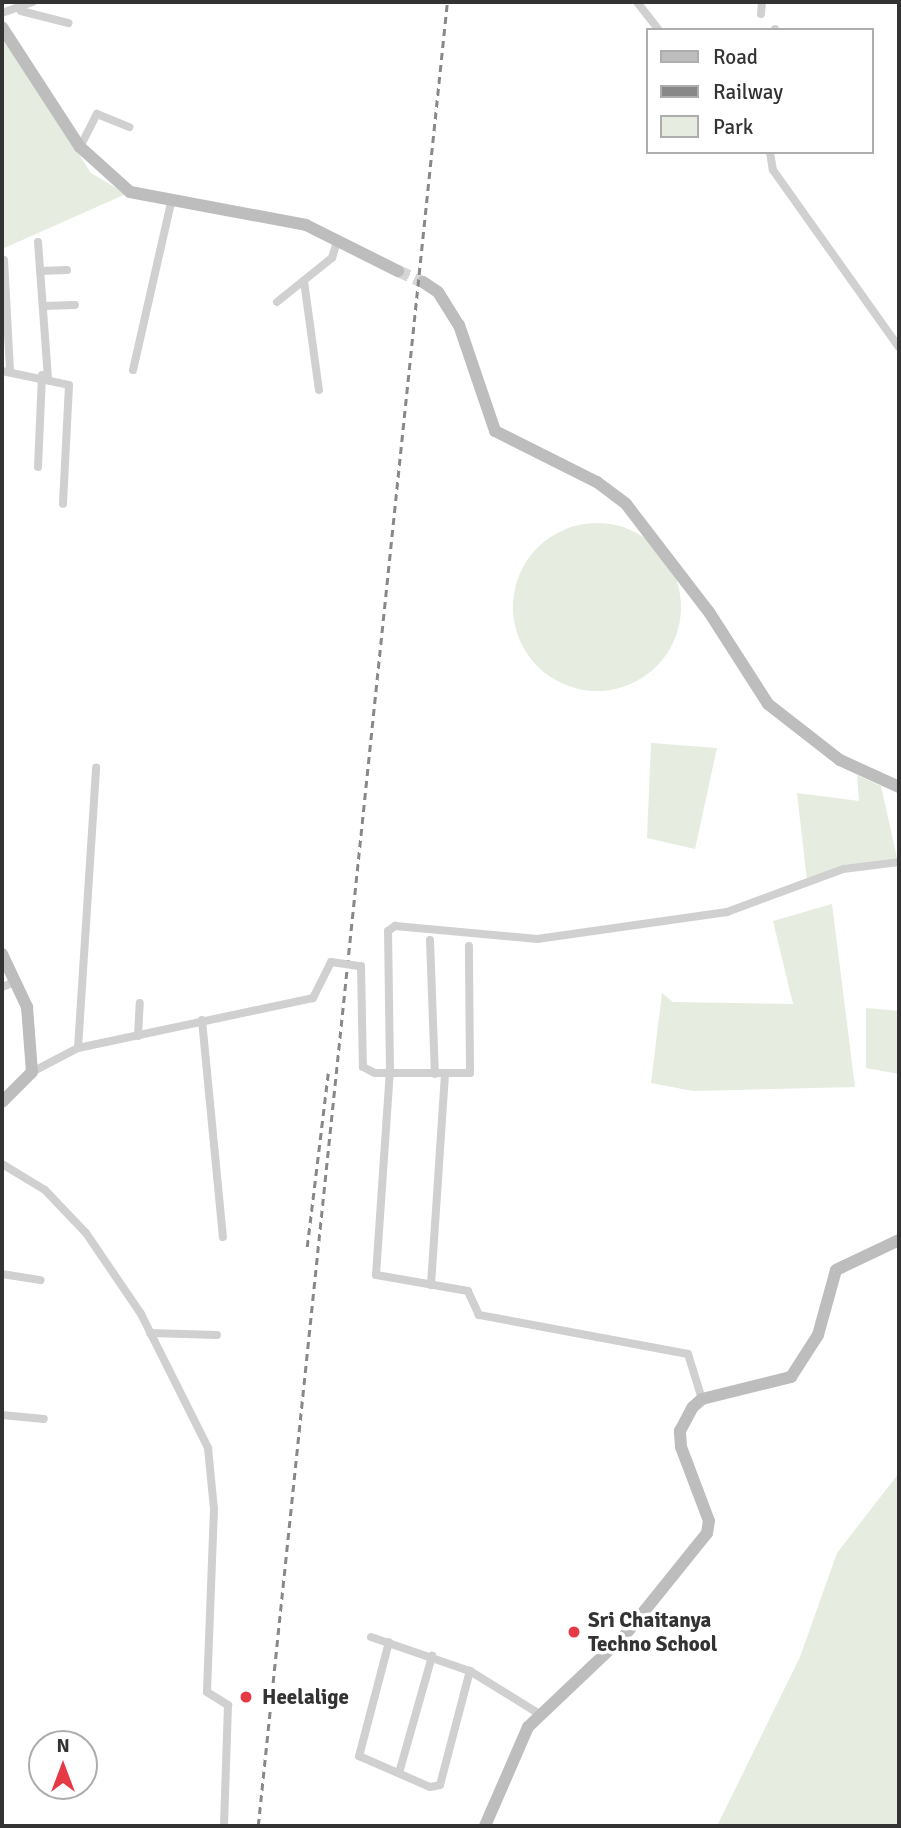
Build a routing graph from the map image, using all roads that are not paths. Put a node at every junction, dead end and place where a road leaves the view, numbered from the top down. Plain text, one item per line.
1 (33, 2) edge
2 (637, 2) edge
3 (762, 2) edge
4 (21, 11) junction
5 (2, 13) edge
6 (761, 14) dead end
7 (68, 23) dead end
8 (2, 27) edge
9 (657, 28) edge
10 (130, 127) dead end
11 (80, 148) junction
12 (770, 154) edge
13 (171, 203) junction
14 (38, 242) dead end
15 (337, 242) junction
16 (4, 260) dead end
17 (67, 270) dead end
18 (40, 271) junction
19 (398, 271) tunnel mouth
20 (304, 281) junction
21 (422, 282) tunnel mouth
22 (277, 302) dead end
23 (75, 304) dead end
24 (43, 306) junction
25 (899, 347) edge
26 (133, 370) dead end
27 (6, 371) edge
28 (45, 376) junction
29 (319, 390) dead end
30 (38, 467) dead end
31 (63, 504) dead end
32 (96, 768) dead end
33 (899, 787) edge
34 (899, 862) edge
35 (430, 940) dead end
36 (469, 946) dead end
37 (2, 954) edge
38 (17, 981) junction
39 (2, 987) edge
40 (140, 1003) dead end
41 (202, 1020) junction
42 (138, 1036) junction
43 (78, 1048) junction
44 (32, 1072) junction
45 (390, 1072) junction
46 (435, 1073) junction
47 (445, 1073) junction
48 (2, 1102) edge
49 (2, 1164) edge
50 (223, 1237) dead end
51 (899, 1240) edge
52 (2, 1274) edge
53 (41, 1280) dead end
54 (431, 1285) junction
55 (150, 1333) junction
56 (217, 1335) dead end
57 (702, 1399) junction
58 (2, 1415) edge
59 (44, 1419) dead end
60 (371, 1636) dead end
61 (389, 1642) junction
62 (432, 1656) junction
63 (470, 1671) junction
64 (541, 1715) junction
65 (400, 1773) junction
66 (224, 1826) edge
67 (485, 1826) edge

1 - 4 street
2 - 9 street
3 - 6 street
4 - 5 street
4 - 7 street
8 - 11 street
10 - 11 street
11 - 13 street
12 - 25 street
13 - 15 street
13 - 26 street
14 - 18 street
15 - 19 street
15 - 20 street
16 - 27 street
17 - 18 street
18 - 24 street
20 - 22 street
20 - 29 street
21 - 33 street
23 - 24 street
24 - 28 street
27 - 28 street
28 - 30 street
28 - 31 street
32 - 43 street
34 - 45 street
35 - 46 street
36 - 47 street
37 - 38 street
38 - 39 street
38 - 44 street
40 - 42 street
41 - 42 street
41 - 45 street, bridge
41 - 50 street
42 - 43 street
43 - 44 street
44 - 48 street
45 - 46 street
45 - 54 street
46 - 47 street
47 - 54 street
49 - 55 street
51 - 57 street
52 - 53 street
54 - 57 street
55 - 56 street
55 - 66 street
57 - 64 street
58 - 59 street
60 - 61 street
61 - 62 street
61 - 65 street
62 - 63 street
62 - 65 street
63 - 64 street
63 - 65 street
64 - 67 street

